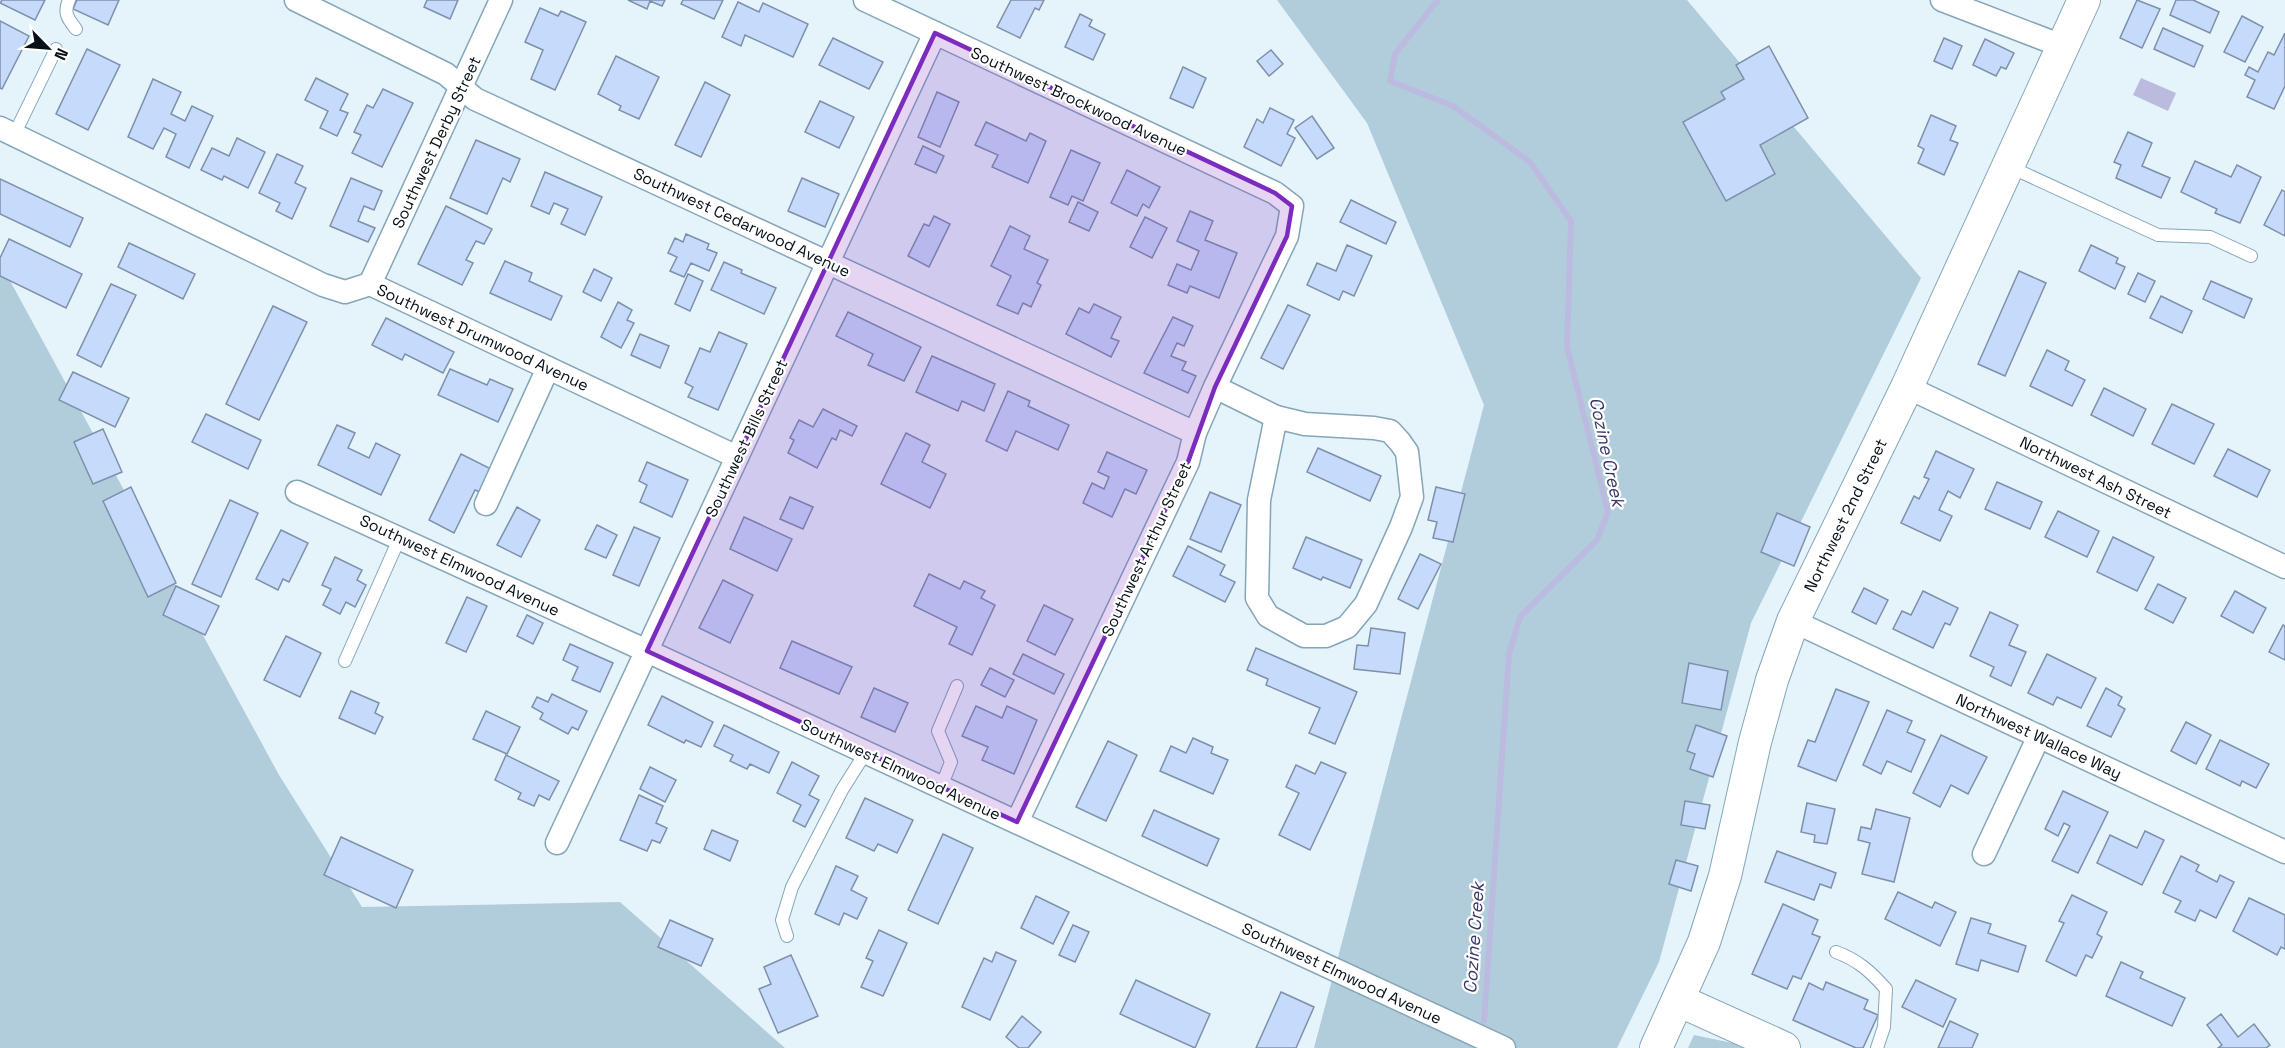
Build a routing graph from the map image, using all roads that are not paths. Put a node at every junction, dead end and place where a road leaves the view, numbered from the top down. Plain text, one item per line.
1 (69, 0) edge
2 (296, 0) edge
3 (501, 0) edge
4 (865, 0) edge
5 (1942, 0) edge
6 (2084, 0) edge
7 (76, 29) dead end
8 (935, 33) junction
9 (2062, 46) junction
10 (56, 49) dead end
11 (461, 86) junction
12 (7, 131) edge
13 (2007, 165) junction
14 (1292, 206) joint
15 (2251, 256) dead end
16 (829, 262) junction
17 (370, 284) junction
18 (548, 368) junction
19 (1215, 387) junction
20 (1907, 387) junction
21 (1276, 417) junction
22 (1195, 433) junction
23 (737, 457) junction
24 (297, 492) dead end
25 (486, 504) dead end
26 (400, 537) junction
27 (2285, 567) edge
28 (1792, 621) junction
29 (647, 651) junction
30 (345, 661) dead end
31 (957, 686) dead end
32 (2039, 736) junction
33 (866, 752) junction
34 (941, 787) junction
35 (1017, 822) junction
36 (557, 843) dead end
37 (2285, 852) edge
38 (1984, 854) dead end
39 (787, 936) dead end
40 (1836, 952) dead end
41 (1678, 1000) junction
42 (1504, 1048) edge
43 (1656, 1048) edge
44 (1784, 1048) edge
45 (1877, 1048) edge

1 - 7 lane
2 - 11 street, Southwest Cedarwood Avenue
3 - 11 street, Southwest Derby Street
4 - 8 street, Southwest Brockwood Avenue
5 - 9 street
6 - 9 main road, Northwest 2nd Street
8 - 14 street, Southwest Brockwood Avenue
8 - 16 street, Southwest Bills Street
9 - 13 main road, Northwest 2nd Street
10 - 12 lane
11 - 16 street, Southwest Cedarwood Avenue
11 - 17 street, Southwest Derby Street
12 - 17 street, Southwest Drumwood Avenue
13 - 15 lane
13 - 20 main road, Northwest 2nd Street
14 - 19 street, Southwest Arthur Street
16 - 22 street, Southwest Cedarwood Avenue
16 - 23 street, Southwest Bills Street
17 - 18 street, Southwest Drumwood Avenue
18 - 23 street, Southwest Drumwood Avenue
18 - 25 street
19 - 21 street
19 - 22 street, Southwest Arthur Street
20 - 27 street, Northwest Ash Street
20 - 28 main road, Northwest 2nd Street
21 - 21 street
22 - 35 street, Southwest Arthur Street
23 - 29 street, Southwest Bills Street
24 - 26 street, Southwest Elmwood Avenue
26 - 29 street, Southwest Elmwood Avenue
26 - 30 lane
28 - 32 street, Northwest Wallace Way
28 - 41 main road, Northwest 2nd Street
29 - 33 street, Southwest Elmwood Avenue
29 - 36 street, Southwest Bills Street
31 - 34 lane
32 - 37 street, Northwest Wallace Way
32 - 38 street
33 - 34 street, Southwest Elmwood Avenue
33 - 39 lane
34 - 35 street, Southwest Elmwood Avenue
35 - 42 street, Southwest Elmwood Avenue
40 - 45 lane
41 - 43 main road, Northwest 2nd Street
41 - 44 main road

